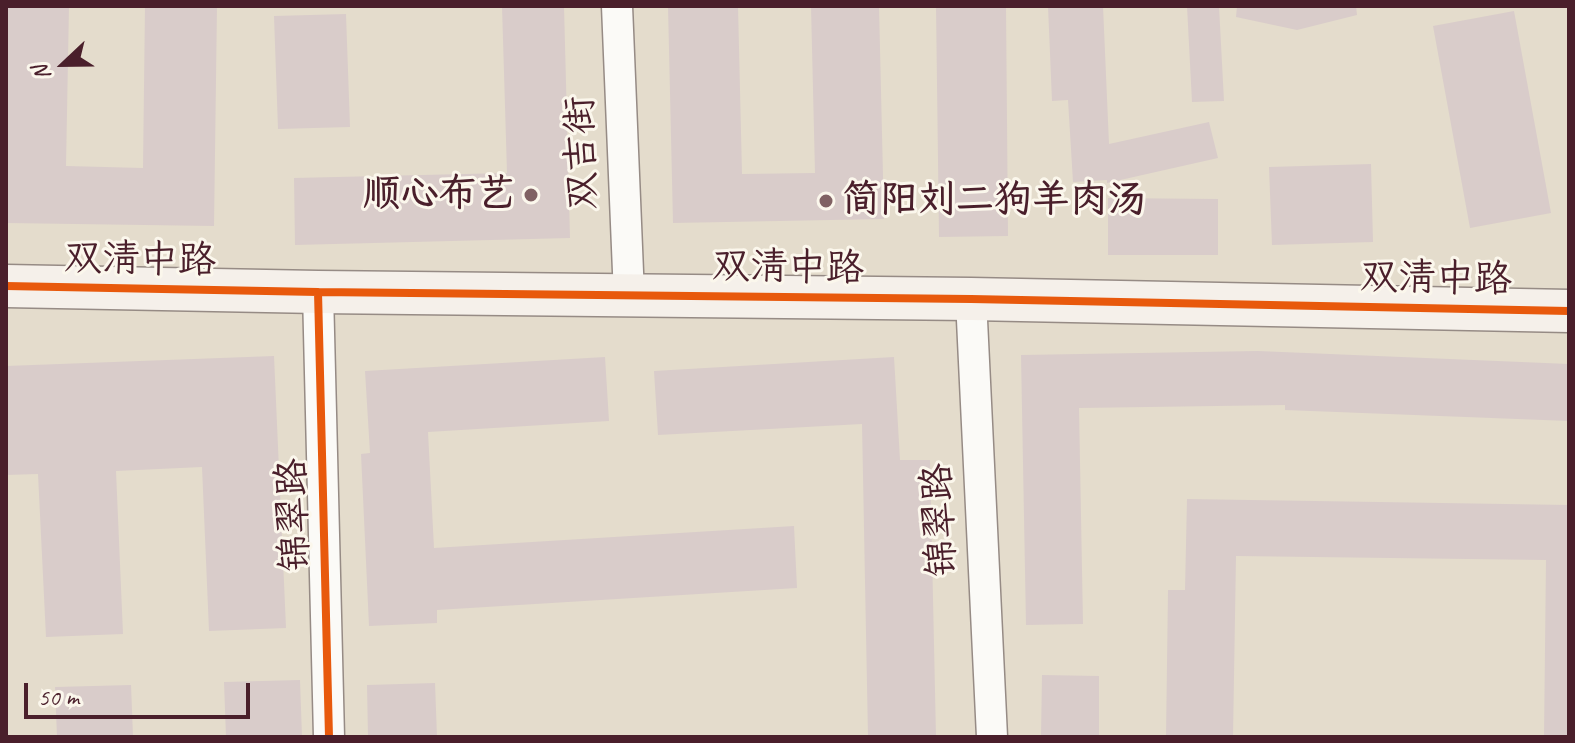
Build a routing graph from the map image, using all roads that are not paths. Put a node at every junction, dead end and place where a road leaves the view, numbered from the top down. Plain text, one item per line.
1 (617, 6) edge
2 (6, 286) edge
3 (318, 292) junction
4 (629, 296) junction
5 (971, 299) junction
6 (1569, 311) edge
7 (329, 737) edge
8 (992, 737) edge

1 - 4 street, 双吉街
2 - 3 street, 双清中路
3 - 4 street, 双清中路
3 - 7 street, 锦翠路
4 - 5 street, 双清中路
5 - 6 street, 双清中路
5 - 8 street, 锦翠路

